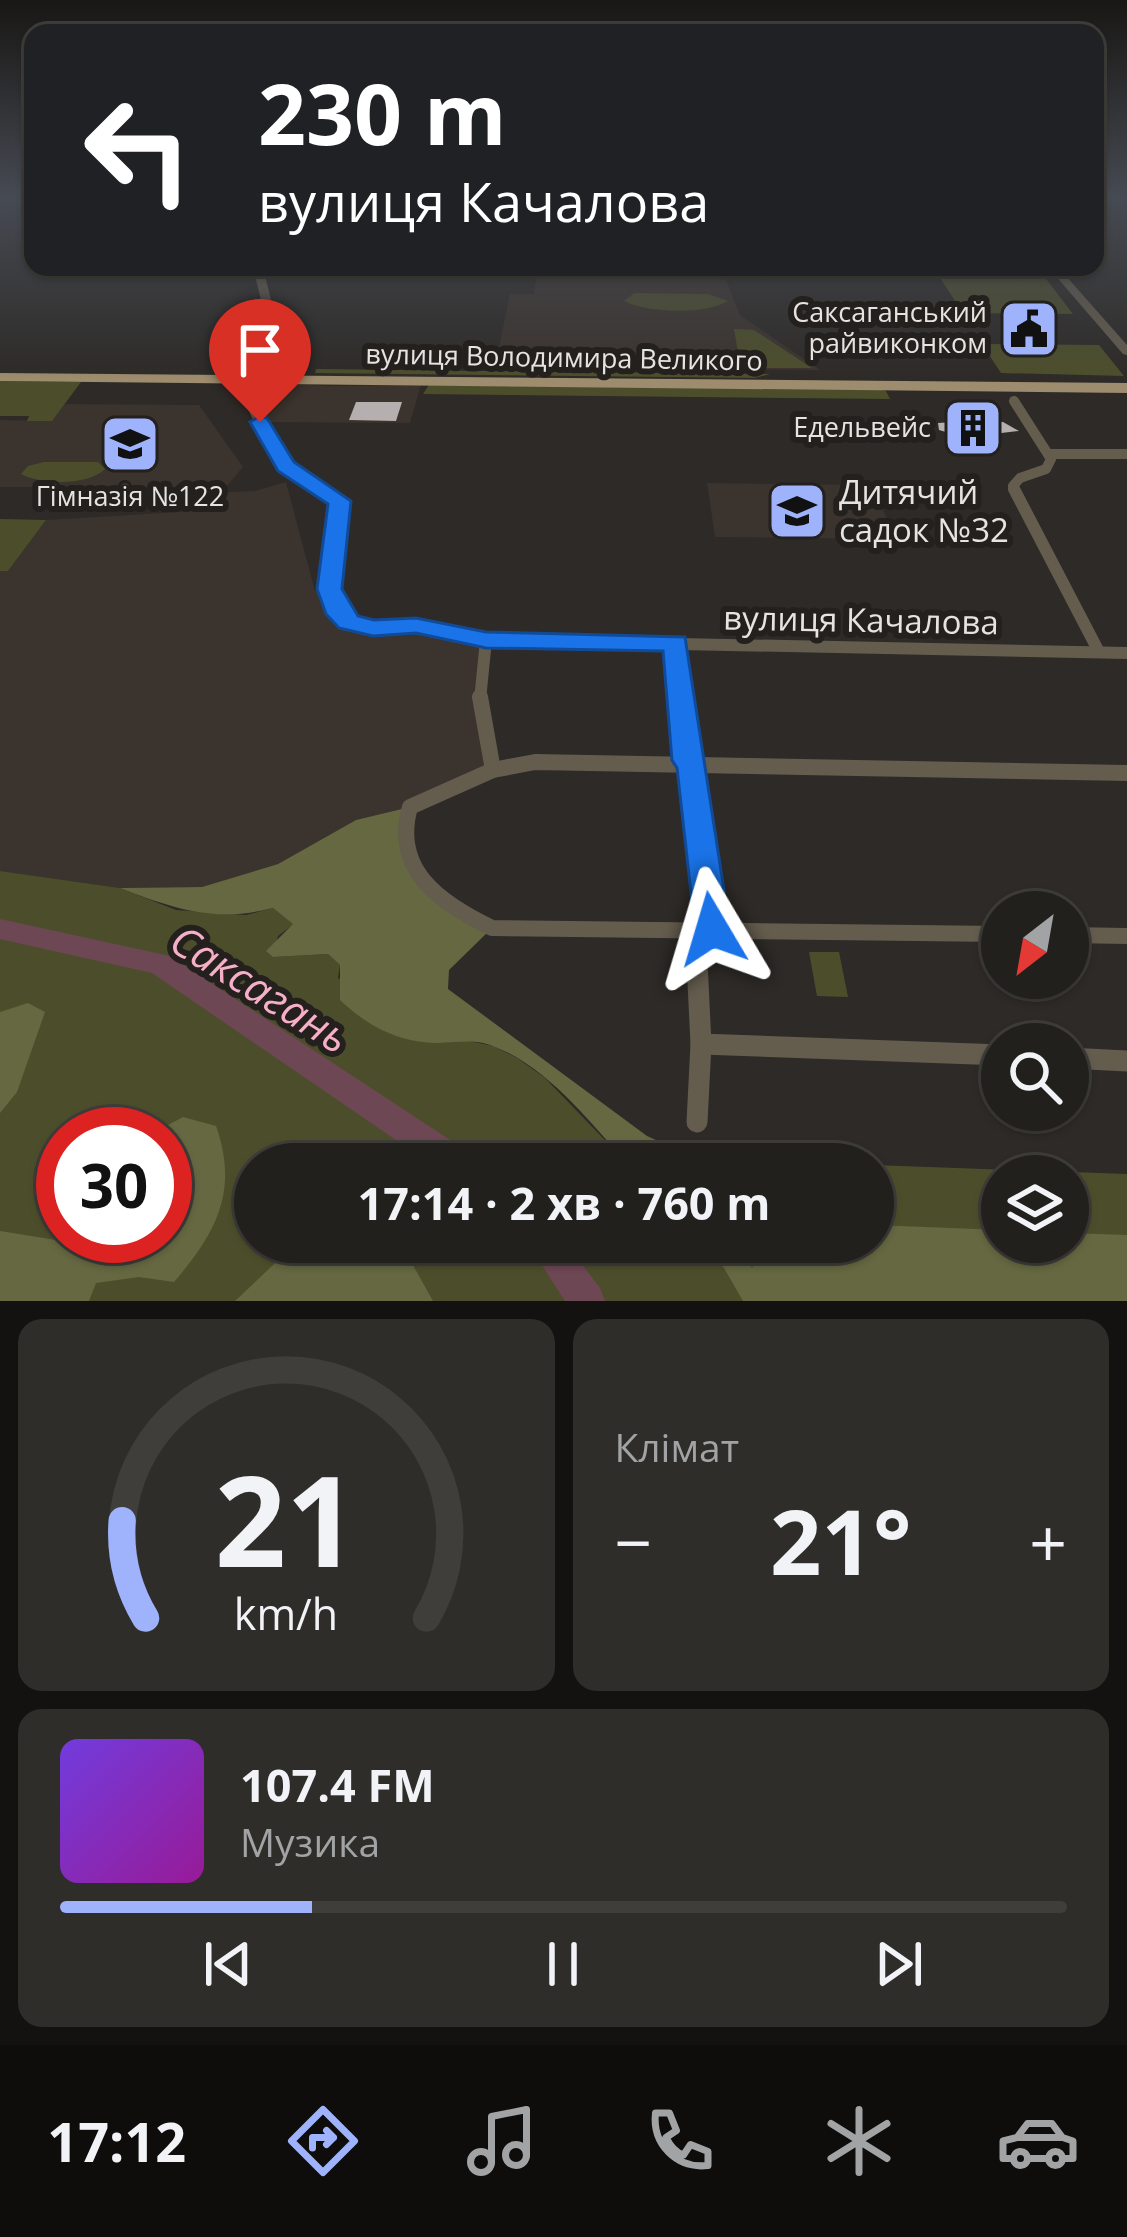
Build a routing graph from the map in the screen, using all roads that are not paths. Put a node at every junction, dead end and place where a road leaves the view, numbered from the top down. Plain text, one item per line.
1 (260, 276) edge
2 (1061, 276) edge
3 (1127, 352) edge
4 (0, 377) edge
5 (252, 379) junction
6 (976, 386) junction
7 (1031, 387) junction
8 (1127, 388) edge
9 (1014, 401) junction
10 (1048, 454) junction
11 (1127, 454) edge
12 (486, 640) junction
13 (676, 643) junction
14 (1099, 652) junction
15 (1127, 653) edge
16 (692, 764) junction
17 (493, 770) junction
18 (1127, 773) edge
19 (704, 929) junction
20 (981, 934) edge
21 (1089, 935) edge
22 (1127, 936) edge
23 (701, 1044) junction
24 (981, 1054) edge
25 (1089, 1059) edge
26 (1127, 1060) edge
27 (697, 1122) dead end

1 - 5 street
2 - 3 street
4 - 5 main road, вулиця Володимира Великого
5 - 6 main road, вулиця Володимира Великого
5 - 12 street, вулиця Качалова
6 - 7 main road, вулиця Володимира Великого
6 - 9 main road
7 - 8 main road, вулиця Володимира Великого
7 - 9 main road
9 - 10 street
10 - 11 street
10 - 14 street
12 - 13 street, вулиця Качалова
12 - 17 street
13 - 14 street, вулиця Качалова
13 - 16 street
14 - 15 street, вулиця Качалова
16 - 17 street
16 - 18 street
16 - 19 street
17 - 19 street
19 - 20 street
19 - 23 street
21 - 22 street
23 - 24 street
23 - 27 street
25 - 26 street

